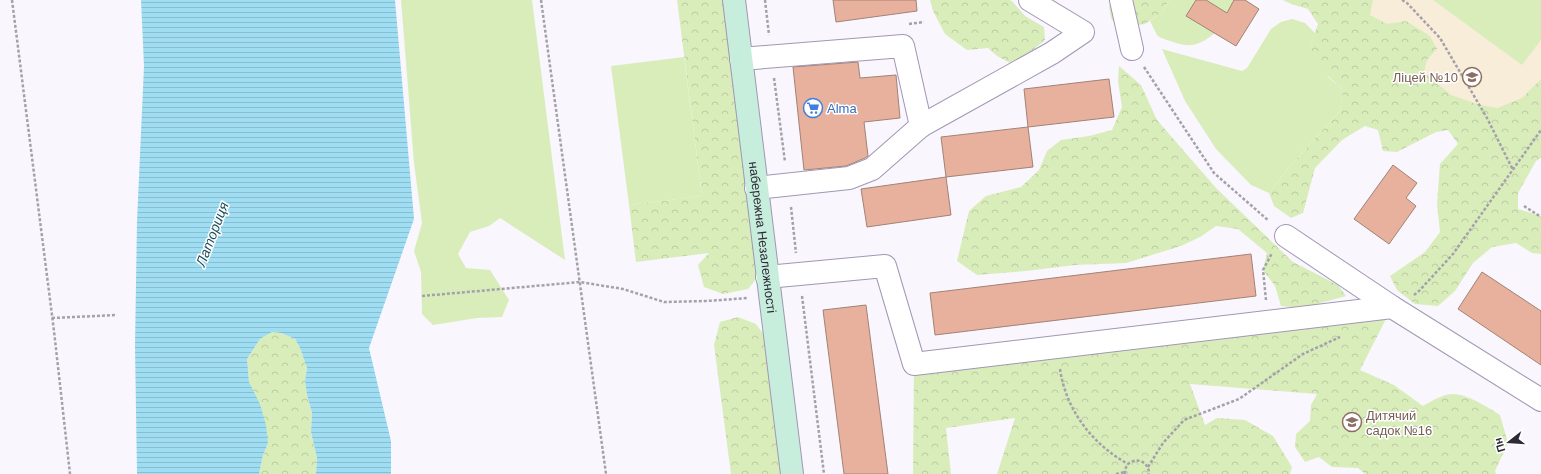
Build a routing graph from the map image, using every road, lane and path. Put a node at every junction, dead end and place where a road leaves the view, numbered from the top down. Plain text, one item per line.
1 (12, 0) edge
2 (541, 0) edge
3 (734, 0) edge
4 (765, 0) edge
5 (1030, 0) edge
6 (1121, 0) edge
7 (1402, 0) edge
8 (1132, 49) joint
9 (772, 57) junction
10 (741, 59) junction
11 (921, 126) junction
12 (1513, 170) dead end
13 (788, 185) junction
14 (756, 188) junction
15 (1524, 206) dead end
16 (1541, 217) edge
17 (1286, 236) junction
18 (799, 274) junction
19 (580, 282) junction
20 (769, 287) junction
21 (422, 296) dead end
22 (1266, 304) dead end
23 (1392, 307) junction
24 (117, 316) dead end
25 (52, 318) junction
26 (1541, 400) edge
27 (1125, 473) edge
28 (70, 474) edge
29 (606, 474) edge
30 (792, 474) edge
31 (824, 474) edge
32 (1116, 474) edge
33 (1149, 474) edge

1 - 25 path
2 - 19 path
3 - 10 street, набережна Незалежності
4 - 9 path
5 - 11 street
6 - 8 street
7 - 12 path
8 - 17 path
9 - 10 street
9 - 11 street
9 - 13 path
10 - 14 street, набережна Незалежності
11 - 13 street
13 - 14 street
13 - 18 path
14 - 20 street, набережна Незалежності
15 - 16 path
17 - 22 path
17 - 23 street
18 - 20 street
18 - 23 street
18 - 31 path
19 - 20 path
19 - 21 path
19 - 29 path
20 - 30 street, набережна Незалежності
23 - 26 street
24 - 25 path
25 - 28 path
27 - 32 path
27 - 33 path

